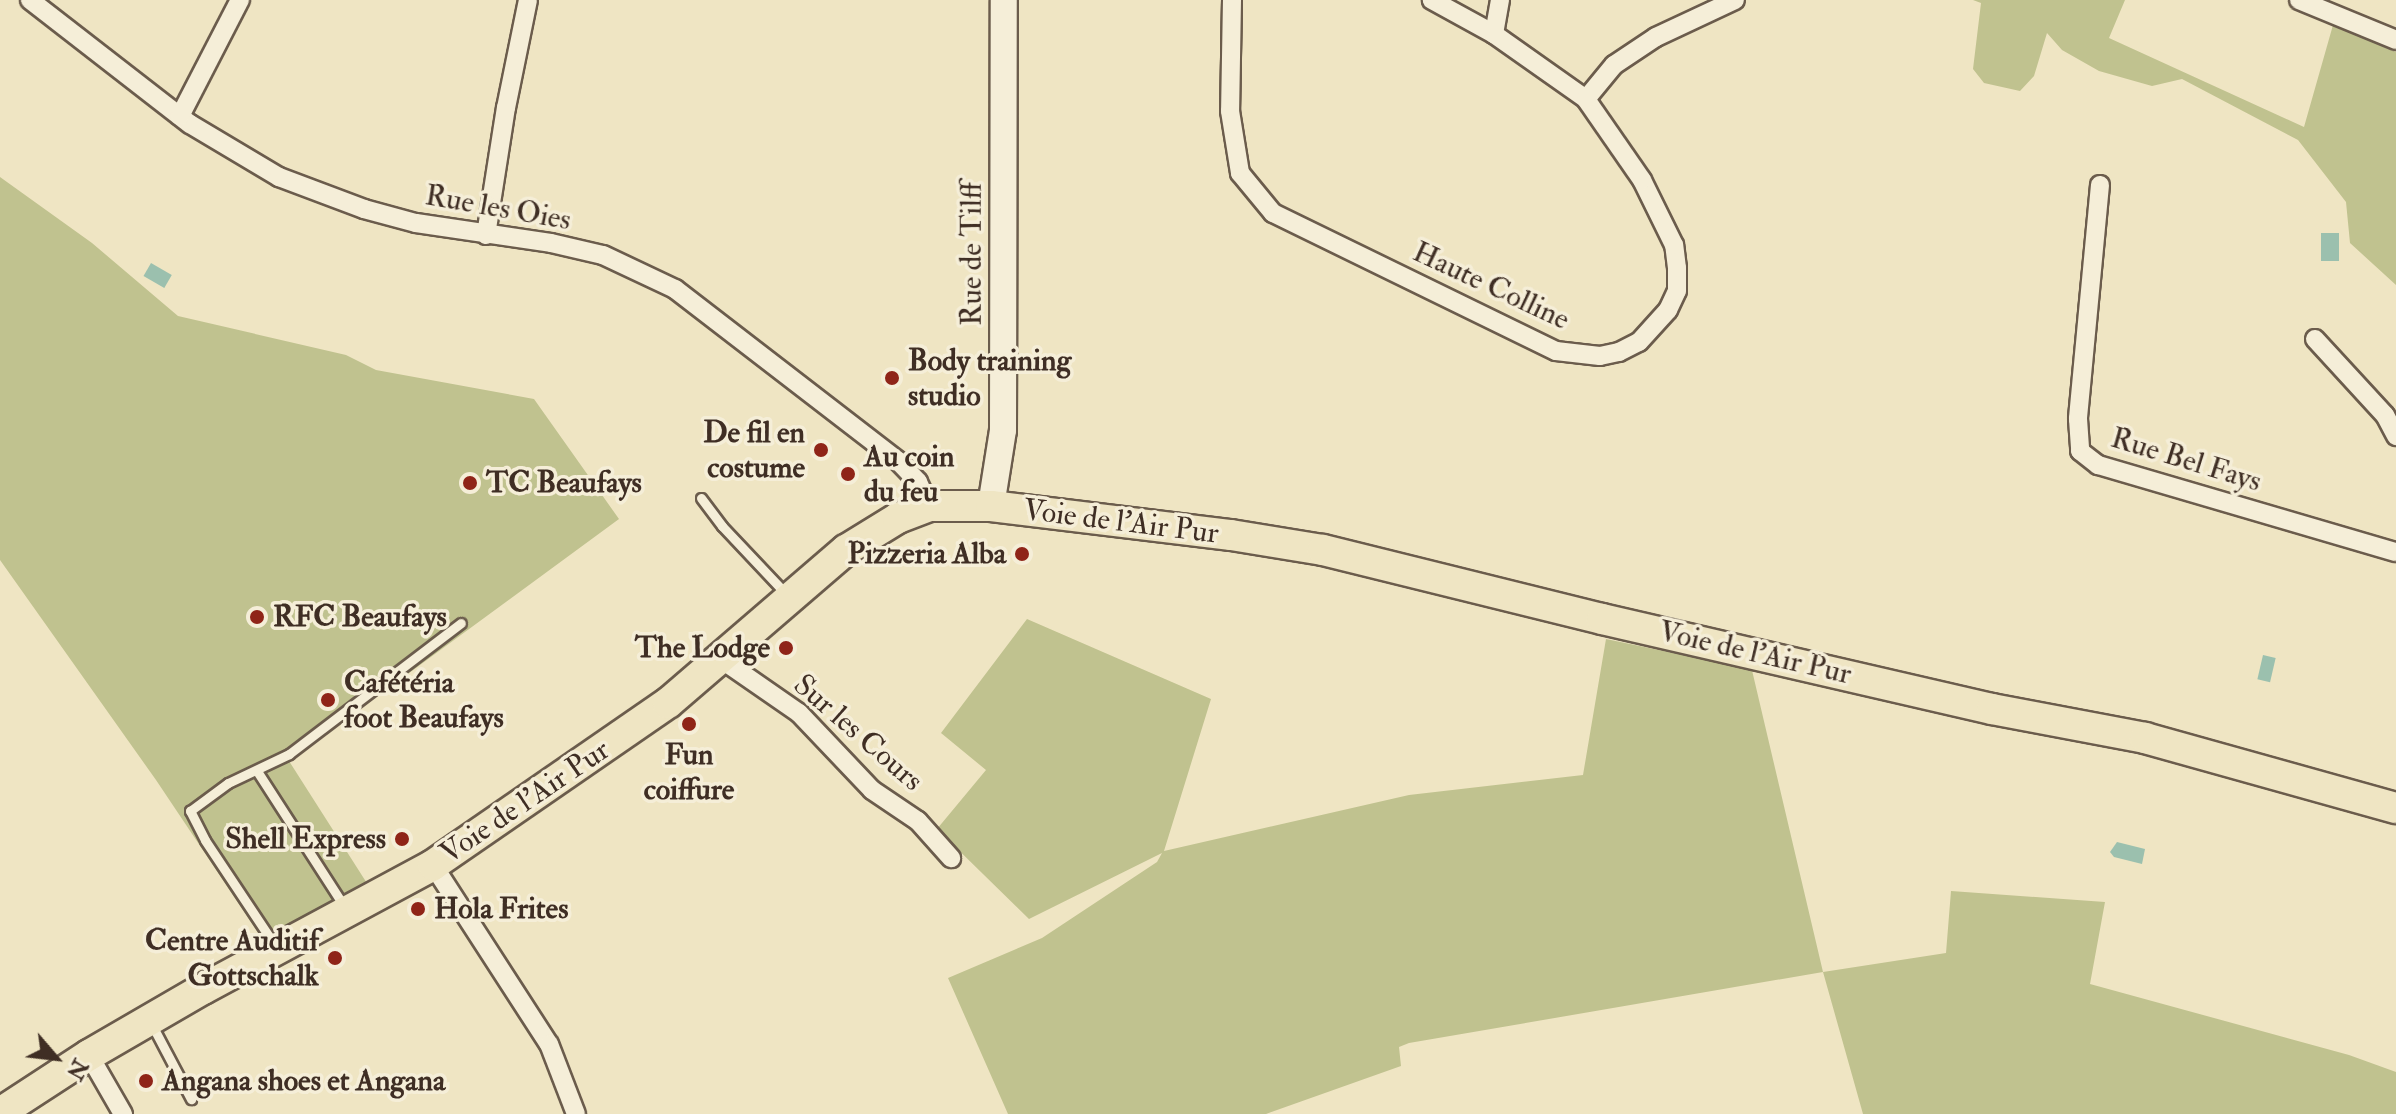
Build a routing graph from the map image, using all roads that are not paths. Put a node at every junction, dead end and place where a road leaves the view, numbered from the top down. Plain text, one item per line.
1 (30, 0) edge
2 (240, 0) edge
3 (528, 0) edge
4 (1004, 0) edge
5 (1232, 0) edge
6 (1432, 0) edge
7 (1500, 0) edge
8 (1735, 0) edge
9 (2308, 2) edge
10 (1494, 34) junction
11 (2396, 40) edge
12 (1586, 99) junction
13 (180, 116) junction
14 (2100, 185) dead end
15 (486, 235) junction
16 (2315, 339) dead end
17 (2396, 436) edge
18 (701, 498) dead end
19 (929, 506) junction
20 (991, 506) junction
21 (2396, 552) edge
22 (790, 599) junction
23 (461, 623) dead end
24 (721, 659) junction
25 (257, 771) junction
26 (2396, 808) edge
27 (951, 858) dead end
28 (433, 865) junction
29 (348, 912) junction
30 (278, 949) junction
31 (149, 1020) junction
32 (89, 1055) junction
33 (191, 1099) dead end
34 (0, 1113) edge
35 (123, 1114) edge
36 (576, 1114) edge

1 - 13 street, Rue les Oies
2 - 13 street
3 - 15 street
4 - 20 main road, Rue de Tilff
5 - 12 street, Haute Colline
6 - 10 street
7 - 10 street
8 - 12 street
9 - 11 street
10 - 12 street
13 - 15 street, Rue les Oies
14 - 21 street, Rue Bel Fays
15 - 19 street, Rue les Oies
16 - 17 street
18 - 22 lane
19 - 20 main road, Voie de l'Air Pur
19 - 22 main road, Voie de l'Air Pur
20 - 26 main road, Voie de l'Air Pur
22 - 24 main road, Voie de l'Air Pur
23 - 25 lane
24 - 27 street, Sur les Cours
24 - 28 main road, Voie de l'Air Pur
25 - 29 lane
25 - 30 lane
28 - 29 main road, Voie de l'Air Pur
28 - 36 street
29 - 30 main road, Voie de l'Air Pur
30 - 31 main road, Voie de l'Air Pur
31 - 32 main road, Voie de l'Air Pur
31 - 33 lane
32 - 34 main road, Voie de l'Air Pur
32 - 35 street

